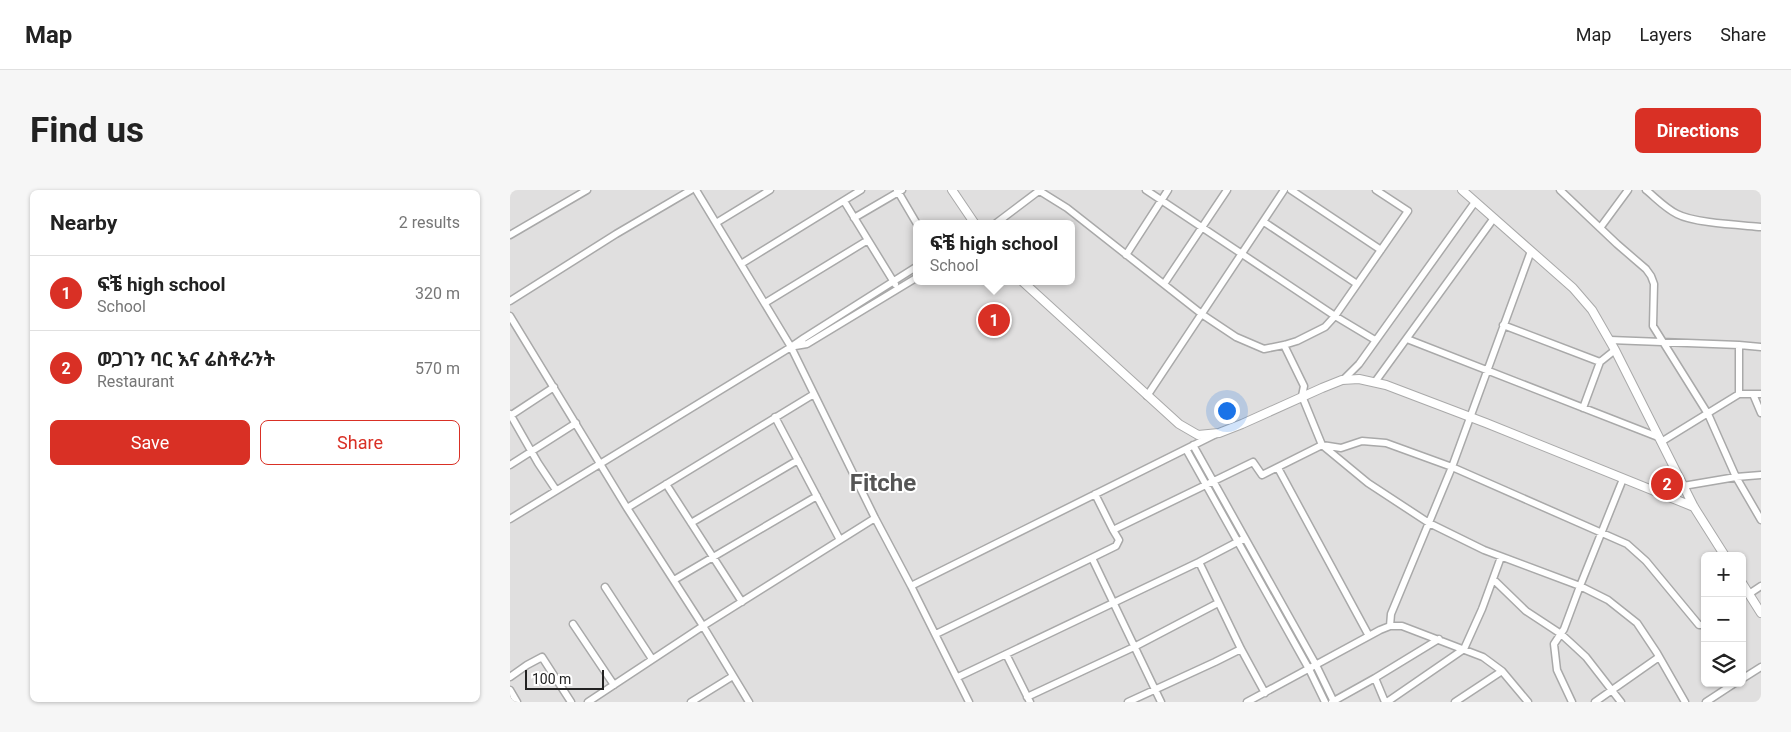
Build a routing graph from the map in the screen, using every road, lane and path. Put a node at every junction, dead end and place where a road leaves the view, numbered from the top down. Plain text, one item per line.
1 (587, 190) edge
2 (691, 190) edge
3 (696, 190) edge
4 (770, 190) edge
5 (861, 190) edge
6 (952, 190) edge
7 (1039, 190) edge
8 (1146, 190) edge
9 (1168, 190) edge
10 (1227, 190) edge
11 (1284, 190) edge
12 (1291, 190) edge
13 (1376, 190) edge
14 (1560, 190) edge
15 (1628, 190) edge
16 (1646, 190) edge
17 (899, 191) edge
18 (1466, 191) edge
19 (1161, 200) junction
20 (844, 201) junction
21 (1475, 202) junction
22 (854, 218) junction
23 (1494, 218) junction
24 (915, 220) edge
25 (971, 220) edge
26 (1000, 220) edge
27 (1264, 222) junction
28 (716, 223) junction
29 (1203, 227) junction
30 (1761, 227) edge
31 (1600, 228) junction
32 (510, 235) edge
33 (868, 240) junction
34 (1381, 250) junction
35 (1531, 251) junction
36 (1126, 254) junction
37 (1242, 254) junction
38 (741, 264) junction
39 (913, 269) edge
40 (913, 280) edge
41 (894, 282) junction
42 (1164, 284) junction
43 (1357, 284) junction
44 (1026, 285) edge
45 (899, 290) junction
46 (510, 301) edge
47 (765, 303) junction
48 (1202, 315) junction
49 (510, 316) edge
50 (1335, 316) junction
51 (1503, 325) junction
52 (1407, 339) junction
53 (1375, 340) junction
54 (1610, 340) junction
55 (1663, 342) junction
56 (1739, 345) junction
57 (1284, 346) junction
58 (791, 347) junction
59 (1761, 348) edge
60 (1615, 350) junction
61 (1600, 362) junction
62 (1486, 370) junction
63 (1343, 380) junction
64 (1375, 382) junction
65 (554, 387) junction
66 (814, 394) junction
67 (1739, 394) junction
68 (1753, 394) junction
69 (1761, 394) edge
70 (1147, 396) junction
71 (1302, 396) junction
72 (1583, 408) junction
73 (1761, 413) edge
74 (1708, 414) junction
75 (510, 416) edge
76 (775, 417) junction
77 (1470, 417) junction
78 (576, 422) junction
79 (1219, 433) junction
80 (1659, 440) junction
81 (1193, 445) junction
82 (1322, 445) junction
83 (1186, 449) junction
84 (531, 452) junction
85 (798, 460) junction
86 (601, 462) junction
87 (510, 465) edge
88 (1452, 467) junction
89 (1278, 468) junction
90 (1761, 475) edge
91 (1736, 477) junction
92 (1623, 478) junction
93 (1214, 482) junction
94 (666, 484) junction
95 (1206, 486) junction
96 (1683, 486) junction
97 (556, 490) junction
98 (1095, 494) junction
99 (817, 496) junction
100 (1694, 507) junction
101 (627, 508) junction
102 (875, 518) junction
103 (510, 519) edge
104 (1761, 520) edge
105 (691, 523) junction
106 (1429, 523) junction
107 (1113, 530) junction
108 (1601, 532) junction
109 (1245, 538) junction
110 (840, 540) junction
111 (1237, 542) junction
112 (1722, 552) edge
113 (713, 557) junction
114 (1501, 557) junction
115 (1092, 558) junction
116 (1199, 562) junction
117 (674, 580) junction
118 (1494, 580) junction
119 (912, 586) junction
120 (1580, 586) junction
121 (1761, 586) edge
122 (605, 587) dead end
123 (1746, 589) edge
124 (1749, 594) junction
125 (1746, 597) edge
126 (742, 602) junction
127 (1114, 602) junction
128 (1218, 603) junction
129 (1761, 613) edge
130 (573, 624) dead end
131 (1701, 625) edge
132 (704, 626) junction
133 (1390, 626) junction
134 (936, 634) junction
135 (1561, 634) junction
136 (1369, 636) junction
137 (1438, 639) junction
138 (1134, 647) junction
139 (1241, 649) junction
140 (1464, 649) junction
141 (1006, 654) junction
142 (1659, 657) junction
143 (652, 659) junction
144 (1316, 665) junction
145 (1761, 667) edge
146 (1309, 669) junction
147 (1502, 671) junction
148 (733, 676) junction
149 (1746, 676) edge
150 (510, 677) edge
151 (958, 677) junction
152 (1375, 678) junction
153 (614, 685) junction
154 (1729, 687) edge
155 (1154, 689) junction
156 (510, 690) edge
157 (1612, 690) junction
158 (1265, 692) junction
159 (1029, 699) edge
160 (517, 702) edge
161 (571, 702) edge
162 (588, 702) edge
163 (691, 702) edge
164 (749, 702) edge
165 (970, 702) edge
166 (1128, 702) edge
167 (1160, 702) edge
168 (1247, 702) edge
169 (1325, 702) edge
170 (1333, 702) edge
171 (1386, 702) edge
172 (1455, 702) edge
173 (1528, 702) edge
174 (1572, 702) edge
175 (1595, 702) edge
176 (1621, 702) edge
177 (1685, 702) edge
178 (1706, 702) edge

1 - 32 street
2 - 46 street
3 - 28 street
4 - 28 street
5 - 20 street
6 - 25 street
7 - 26 street
7 - 36 street
8 - 19 street
9 - 19 street
10 - 29 street
11 - 27 street
12 - 34 street
13 - 34 street
14 - 31 street
15 - 31 street
16 - 30 street
17 - 22 street
17 - 24 street
18 - 21 street
19 - 29 street
19 - 36 street
20 - 22 street
20 - 38 street
21 - 23 street
21 - 53 street
22 - 33 street
23 - 35 street
23 - 52 street
27 - 37 street
27 - 43 street
28 - 38 street
29 - 37 street
29 - 42 street
31 - 55 street
33 - 41 street
33 - 47 street
34 - 43 street
35 - 51 street
35 - 54 street
36 - 42 street
37 - 48 street
37 - 50 street
38 - 47 street
39 - 41 street
40 - 45 street
41 - 45 street
41 - 58 street
42 - 48 street
43 - 50 street
44 - 70 street
45 - 58 street
47 - 58 street
48 - 57 street
48 - 70 street
49 - 65 street
50 - 53 street
50 - 57 street
51 - 61 street
51 - 62 street
52 - 62 street
52 - 64 street
53 - 63 street
54 - 55 street
54 - 60 street
55 - 56 street
55 - 74 street
56 - 59 street
56 - 67 street
57 - 71 street
58 - 66 street
58 - 86 street
60 - 61 street
60 - 80 street
61 - 72 street
62 - 72 street
62 - 77 street
63 - 64 street
63 - 71 street
64 - 77 street
65 - 75 street
65 - 78 street
66 - 76 street
66 - 102 street
67 - 68 street
67 - 74 street
68 - 69 street
68 - 73 street
70 - 79 street
71 - 79 street
71 - 82 street
72 - 80 street
74 - 80 street
74 - 91 street
75 - 84 street
76 - 85 street
76 - 94 street
77 - 88 street
77 - 92 street
78 - 84 street
78 - 86 street
79 - 81 street
80 - 96 street
81 - 83 street
81 - 93 street
82 - 88 street
82 - 89 street
82 - 106 street
83 - 95 street
83 - 98 street
84 - 87 street
84 - 97 street
85 - 99 street
85 - 105 street
86 - 97 street
86 - 101 street
88 - 106 street
88 - 108 street
89 - 93 street
89 - 136 street
90 - 91 street
91 - 96 street
91 - 104 street
92 - 100 street
92 - 108 street
93 - 95 street
93 - 109 street
94 - 101 street
94 - 105 street
95 - 107 street
95 - 111 street
96 - 100 street
97 - 103 street
98 - 107 street
98 - 119 street
99 - 110 street
99 - 113 street
100 - 112 street
101 - 117 street
102 - 110 street
102 - 119 street
105 - 113 street
106 - 114 street
106 - 133 street
107 - 115 street
108 - 120 street
108 - 131 street
109 - 111 street
109 - 144 street
110 - 126 street
111 - 116 street
111 - 146 street
113 - 117 street
113 - 126 street
114 - 118 street
114 - 120 street
115 - 127 street
115 - 134 street
116 - 127 street
116 - 128 street
117 - 132 street
118 - 135 street
118 - 140 street
119 - 134 street
120 - 135 street
120 - 142 street
121 - 124 street
122 - 143 street
123 - 124 street
124 - 125 street
124 - 129 street
126 - 132 street
127 - 138 street
127 - 141 street
128 - 138 street
128 - 139 street
130 - 153 street
132 - 143 street
132 - 148 street
133 - 136 street
133 - 137 street
134 - 151 street
135 - 157 street
135 - 174 street
136 - 144 street
137 - 140 street
137 - 152 street
138 - 155 street
138 - 159 street
139 - 155 street
139 - 158 street
140 - 147 street
140 - 171 street
141 - 151 street
141 - 159 street
142 - 157 street
142 - 177 street
143 - 153 street
144 - 146 street
144 - 170 street
145 - 149 street
146 - 158 street
146 - 169 street
147 - 172 street
147 - 173 street
148 - 163 street
148 - 164 street
150 - 161 street
151 - 165 street
152 - 170 street
152 - 171 street
153 - 162 street
154 - 178 street
155 - 166 street
155 - 167 street
156 - 160 street
157 - 175 street
157 - 176 street
158 - 168 street

